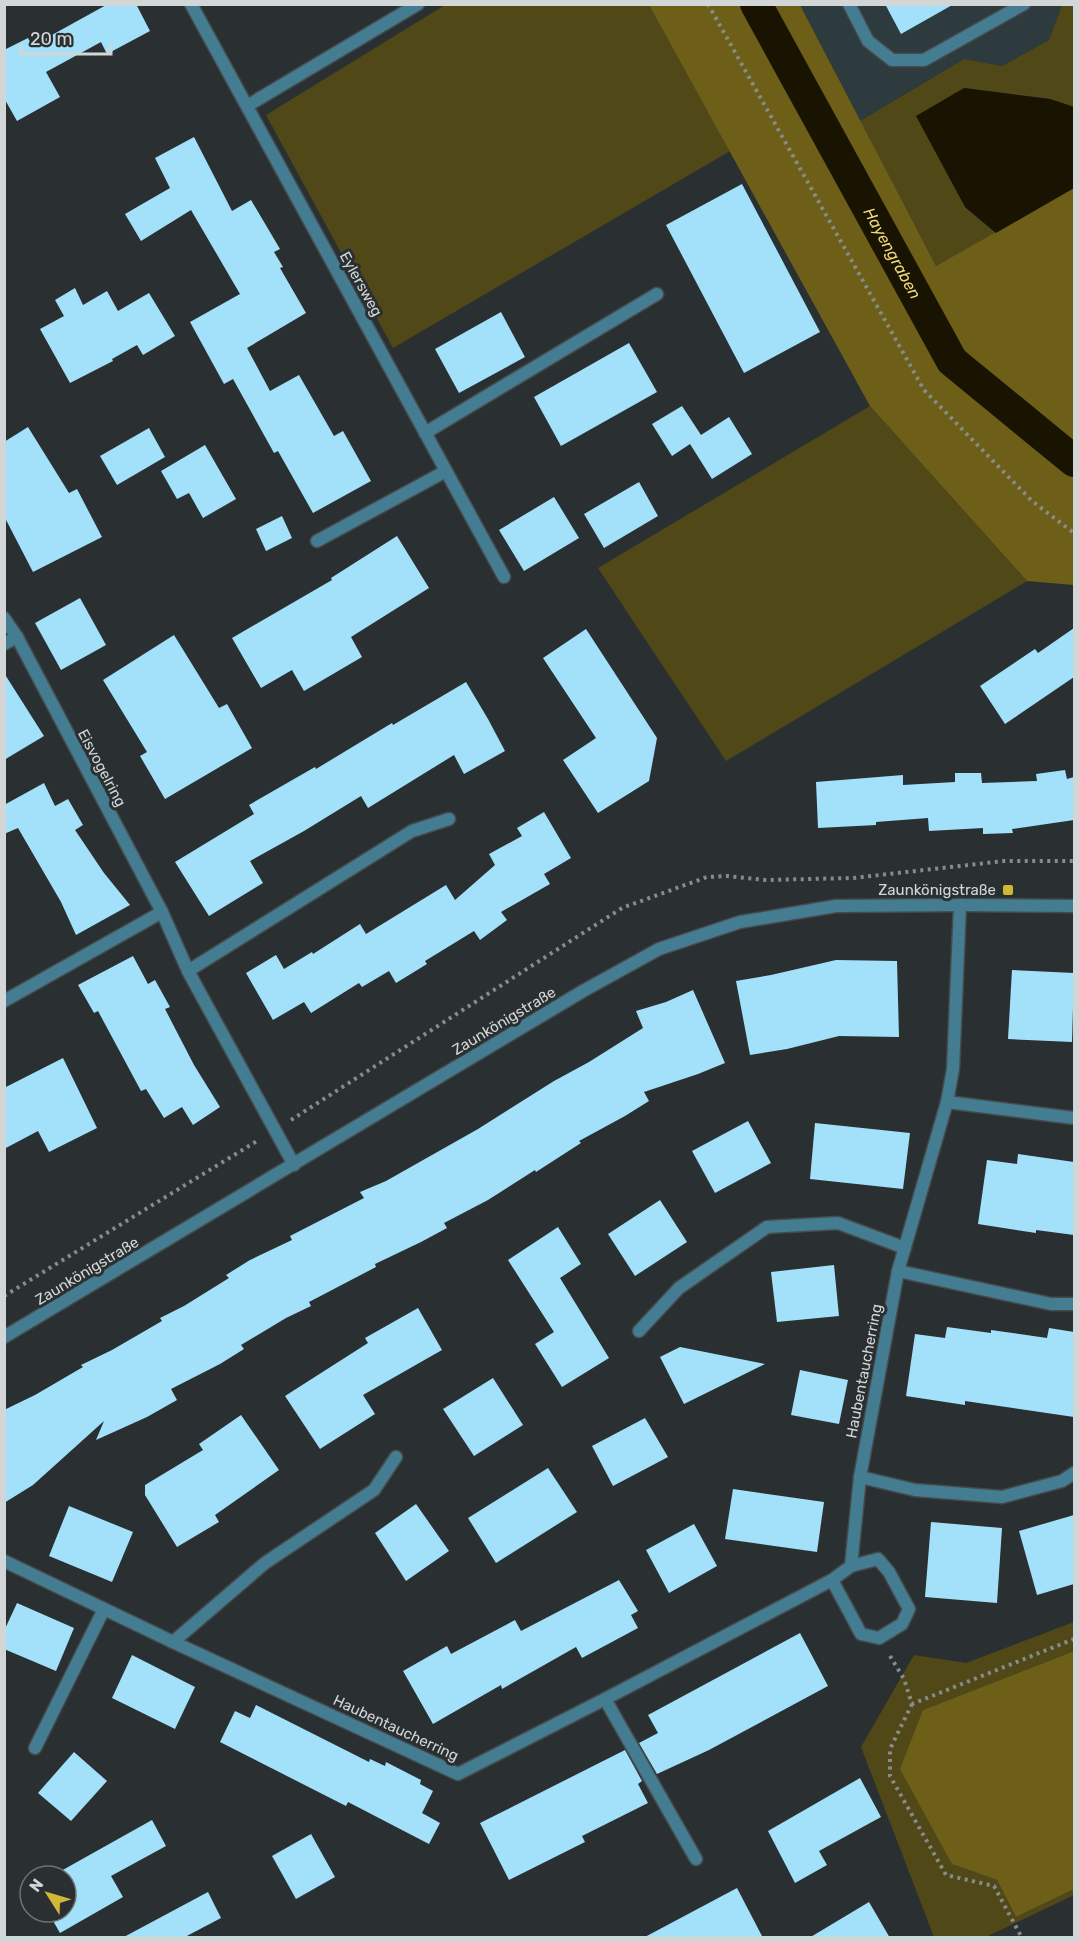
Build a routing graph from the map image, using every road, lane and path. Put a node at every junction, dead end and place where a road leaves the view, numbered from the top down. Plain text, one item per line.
1 (191, 4) edge
2 (418, 4) edge
3 (708, 4) edge
4 (849, 4) edge
5 (1024, 4) edge
6 (247, 106) junction
7 (657, 294) dead end
8 (425, 433) junction
9 (446, 471) junction
10 (1074, 533) edge
11 (317, 541) dead end
12 (504, 577) dead end
13 (4, 618) edge
14 (17, 637) junction
15 (4, 644) edge
16 (449, 819) dead end
17 (960, 904) junction
18 (1074, 906) edge
19 (162, 912) junction
20 (188, 971) junction
21 (4, 1000) edge
22 (947, 1102) junction
23 (1074, 1118) edge
24 (294, 1165) junction
25 (905, 1248) junction
26 (898, 1271) junction
27 (1074, 1304) edge
28 (639, 1331) dead end
29 (4, 1337) edge
30 (396, 1457) dead end
31 (1074, 1473) edge
32 (860, 1477) junction
33 (4, 1561) edge
34 (851, 1566) junction
35 (832, 1580) junction
36 (104, 1609) junction
37 (879, 1638) junction
38 (1074, 1639) edge
39 (172, 1642) junction
40 (605, 1699) junction
41 (912, 1704) junction
42 (35, 1748) dead end
43 (696, 1858) dead end
44 (1022, 1938) edge

1 - 6 street, Eylersweg
2 - 6 street
3 - 10 path
4 - 5 street
6 - 8 street, Eylersweg
7 - 8 street
8 - 9 street, Eylersweg
9 - 11 street
9 - 12 street, Eylersweg
13 - 14 street, Eisvogelring
14 - 15 street
14 - 19 street, Eisvogelring
16 - 20 street
17 - 18 street, Zaunkönigstraße
17 - 22 street, Haubentaucherring
17 - 24 street, Zaunkönigstraße
19 - 20 street, Eisvogelring
19 - 21 street
20 - 24 street, Eisvogelring
22 - 23 street
22 - 25 street, Haubentaucherring
24 - 29 street, Zaunkönigstraße
25 - 26 street, Haubentaucherring
25 - 28 street
26 - 27 street
26 - 32 street, Haubentaucherring
30 - 39 street
31 - 32 street
32 - 34 street, Haubentaucherring
33 - 36 street, Haubentaucherring
34 - 35 street, Haubentaucherring
34 - 37 street, Haubentaucherring
35 - 37 street
35 - 40 street, Haubentaucherring
36 - 39 street, Haubentaucherring
36 - 42 street
37 - 41 path
38 - 41 path
39 - 40 street, Haubentaucherring
40 - 43 street
41 - 44 path

